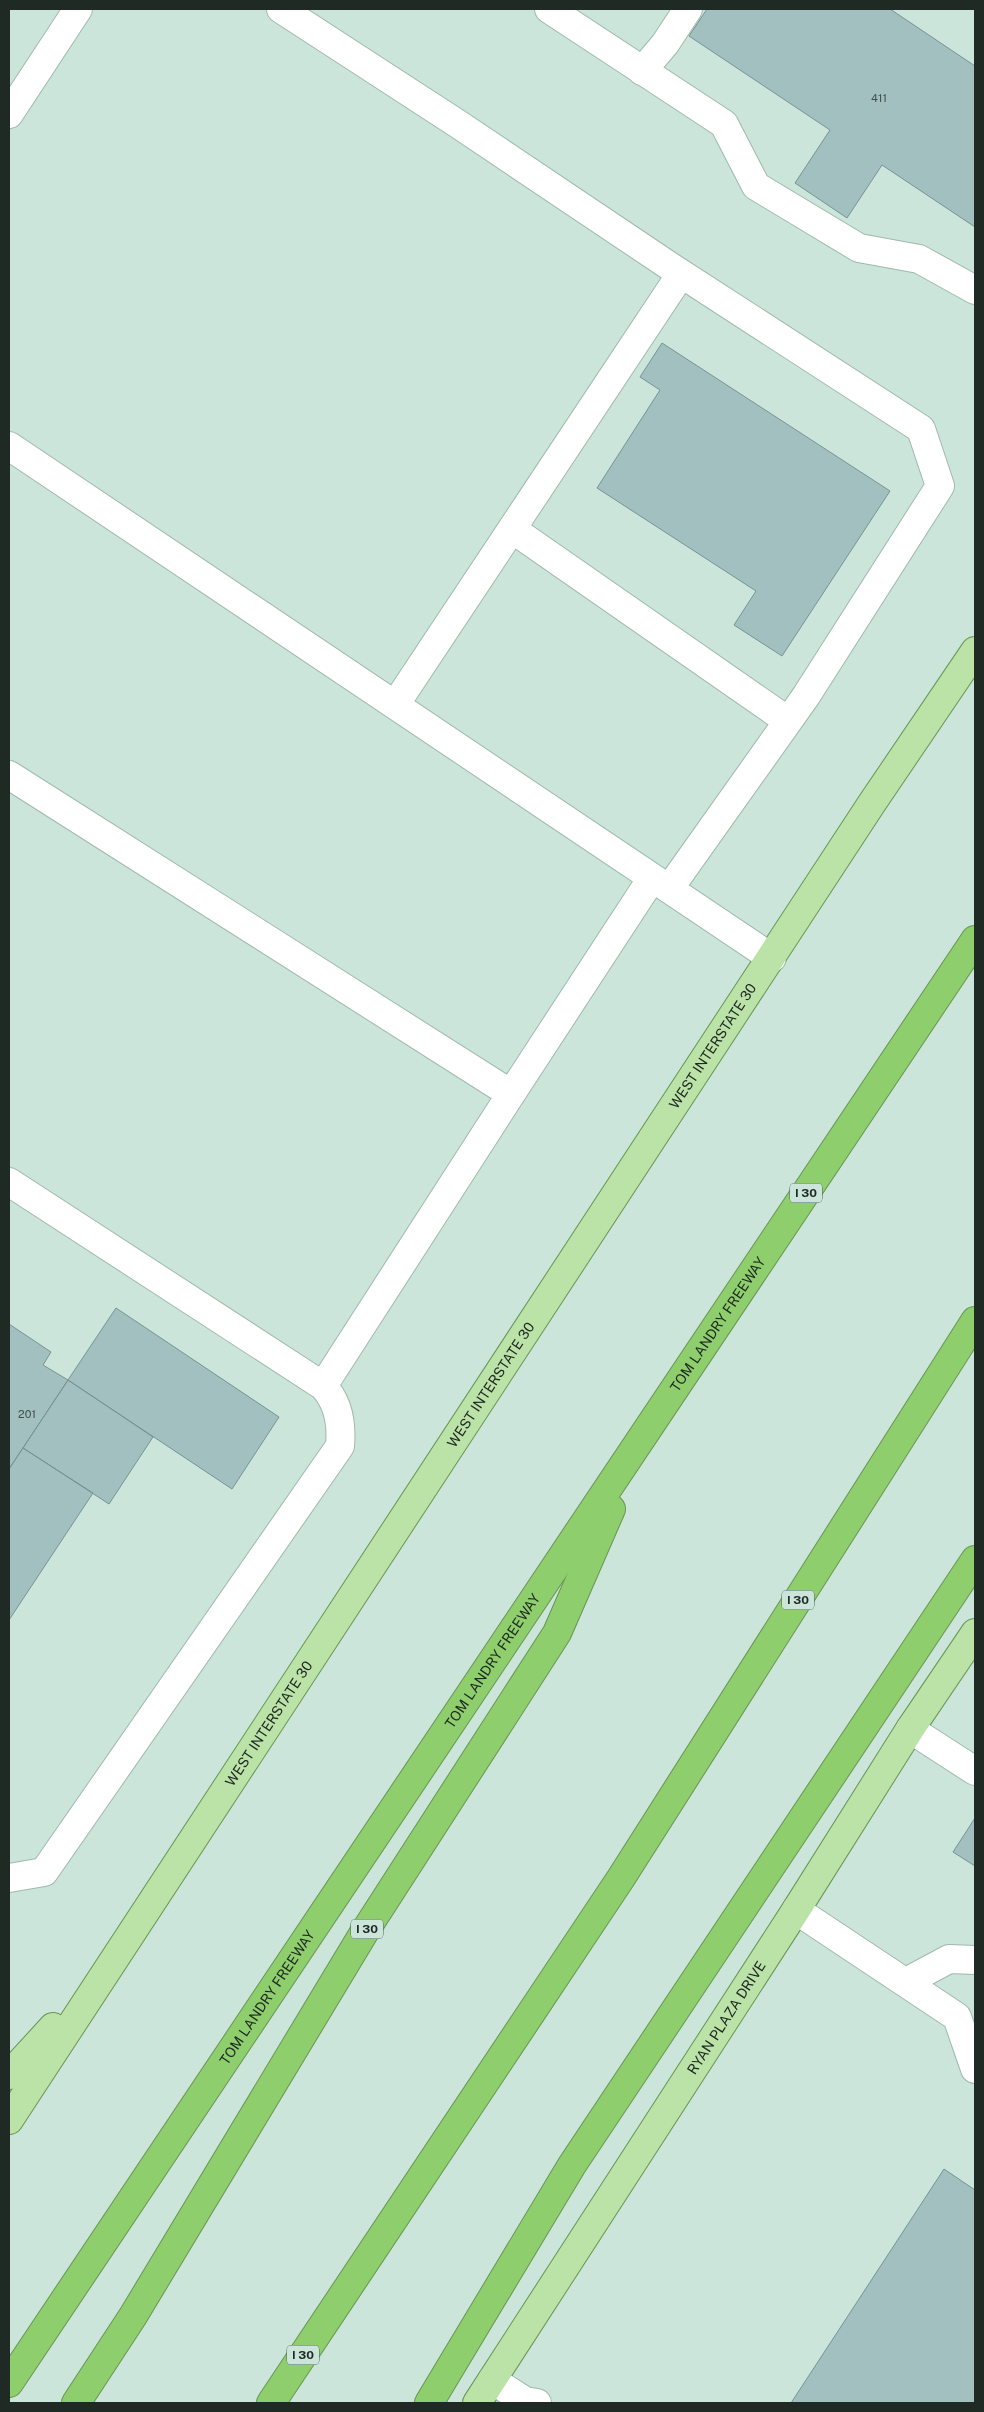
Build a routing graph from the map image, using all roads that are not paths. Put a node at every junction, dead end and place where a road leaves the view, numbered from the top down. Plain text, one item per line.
1 (78, 9) edge
2 (281, 9) edge
3 (549, 9) edge
4 (688, 9) edge
5 (642, 71) junction
6 (9, 114) edge
7 (681, 274) junction
8 (975, 290) edge
9 (9, 446) edge
10 (512, 529) junction
11 (975, 651) edge
12 (395, 705) junction
13 (788, 721) junction
14 (9, 775) edge
15 (661, 883) junction
16 (975, 940) edge
17 (772, 958) junction
18 (511, 1094) junction
19 (9, 1182) edge
20 (975, 1321) edge
21 (322, 1386) junction
22 (638, 1445) junction
23 (975, 1560) edge
24 (975, 1633) edge
25 (910, 1729) junction
26 (975, 1771) edge
27 (9, 1878) edge
28 (796, 1910) junction
29 (975, 1960) edge
30 (102, 1975) junction
31 (906, 1982) junction
32 (974, 2058) edge
33 (9, 2075) edge
34 (9, 2120) edge
35 (336, 2307) junction
36 (492, 2380) junction
37 (9, 2383) edge
38 (76, 2403) edge
39 (271, 2403) edge
40 (284, 2403) edge
41 (429, 2403) edge
42 (477, 2403) edge
43 (537, 2403) edge

1 - 6 street
2 - 7 street
3 - 5 street
4 - 5 street
5 - 8 street
7 - 10 street
7 - 13 street
9 - 12 street
10 - 12 street
10 - 13 street
11 - 17 main road, WEST INTERSTATE 30
12 - 15 street
13 - 15 street
14 - 18 street
15 - 17 street
15 - 18 street
16 - 22 highway, TOM LANDRY FREEWAY / I 30
17 - 30 main road, WEST INTERSTATE 30
18 - 21 street
19 - 21 street
20 - 35 highway, I 30
21 - 27 street
22 - 37 highway, TOM LANDRY FREEWAY / I 30
22 - 38 highway, I 30
23 - 41 highway
24 - 25 main road, RYAN PLAZA DRIVE
25 - 26 street
25 - 28 main road, RYAN PLAZA DRIVE
28 - 31 street
28 - 36 main road, RYAN PLAZA DRIVE
29 - 31 street
30 - 33 main road
30 - 34 main road, WEST INTERSTATE 30
31 - 32 street
35 - 39 highway, I 30
35 - 40 highway
36 - 42 main road, RYAN PLAZA DRIVE
36 - 43 street

